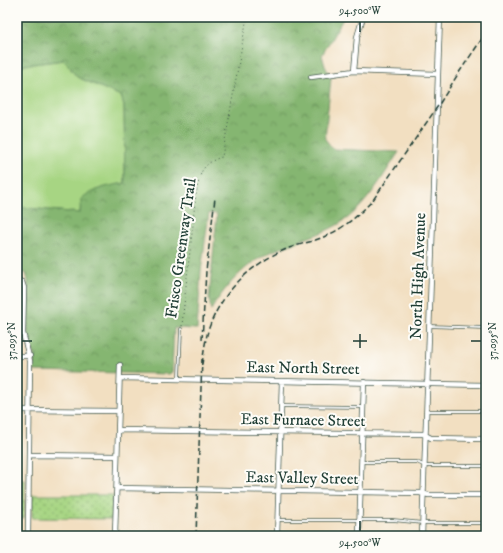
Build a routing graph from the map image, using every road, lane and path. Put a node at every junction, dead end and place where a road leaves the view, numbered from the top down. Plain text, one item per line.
1 (247, 17) edge
2 (363, 17) edge
3 (440, 17) edge
4 (354, 71) junction
5 (438, 74) junction
6 (311, 77) dead end
7 (19, 281) edge
8 (429, 326) junction
9 (486, 328) edge
10 (181, 329) joint
11 (17, 356) edge
12 (30, 356) junction
13 (120, 365) dead end
14 (120, 378) junction
15 (179, 379) junction
16 (282, 380) junction
17 (364, 382) junction
18 (428, 384) junction
19 (486, 385) edge
20 (282, 406) junction
21 (363, 407) junction
22 (17, 410) edge
23 (30, 410) junction
24 (119, 411) junction
25 (427, 411) junction
26 (486, 411) edge
27 (118, 430) junction
28 (281, 432) junction
29 (362, 433) junction
30 (426, 436) junction
31 (486, 439) edge
32 (29, 455) junction
33 (118, 456) junction
34 (361, 462) junction
35 (425, 466) junction
36 (486, 466) edge
37 (116, 488) junction
38 (279, 490) junction
39 (360, 492) junction
40 (424, 494) junction
41 (486, 495) edge
42 (278, 520) junction
43 (359, 520) junction
44 (423, 523) junction
45 (486, 523) edge
46 (28, 536) edge
47 (115, 536) edge
48 (277, 536) edge
49 (359, 536) edge
50 (422, 536) edge

1 - 10 path, Frisco Greenway Trail
2 - 4 street
3 - 5 street, North High Avenue
4 - 5 street
4 - 6 street
5 - 8 street, North High Avenue
7 - 12 street
8 - 9 lane
8 - 18 street, North High Avenue
10 - 15 lane
11 - 12 street
12 - 23 street
13 - 14 street
14 - 15 street, East North Street
14 - 24 street
15 - 16 street, East North Street
16 - 17 street, East North Street
16 - 20 street
17 - 18 street, East North Street
17 - 21 street
18 - 19 street, East North Street
18 - 25 street, North High Avenue
20 - 21 lane
20 - 28 street
21 - 29 street
22 - 23 street
23 - 24 street
23 - 32 street
24 - 27 street
25 - 26 lane
25 - 30 street, North High Avenue
27 - 28 street, East Furnace Street
27 - 33 street
28 - 29 street, East Furnace Street
28 - 38 street
29 - 30 street, East Furnace Street
29 - 34 street
30 - 31 street, East Furnace Street
30 - 35 street, North High Avenue
32 - 33 street
32 - 46 street
33 - 37 street
34 - 35 lane
34 - 39 street
35 - 36 lane
35 - 40 street, North High Avenue
37 - 38 street, East Valley Street
37 - 47 street
38 - 39 street, East Valley Street
38 - 42 street
39 - 40 street, East Valley Street
39 - 43 street
40 - 41 street, East Valley Street
40 - 44 street, North High Avenue
42 - 43 lane
42 - 48 street
43 - 44 lane
43 - 49 street
44 - 45 lane
44 - 50 street, North High Avenue

